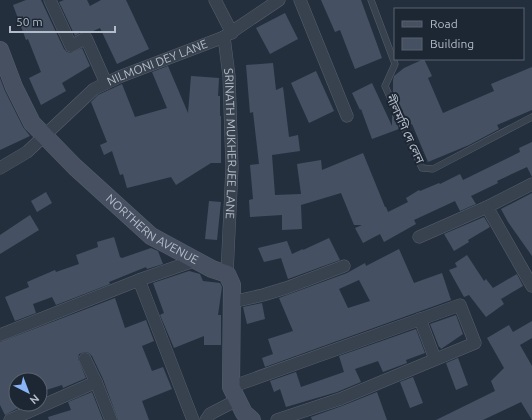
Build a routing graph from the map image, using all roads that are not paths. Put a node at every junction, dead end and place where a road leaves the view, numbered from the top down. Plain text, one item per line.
1 (50, 0) edge
2 (215, 0) edge
3 (279, 0) edge
4 (300, 0) edge
5 (371, 0) edge
6 (228, 35) junction
7 (0, 50) edge
8 (106, 84) junction
9 (347, 116) dead end
10 (532, 117) edge
11 (44, 136) junction
12 (0, 168) edge
13 (532, 184) edge
14 (487, 207) junction
15 (419, 237) dead end
16 (196, 260) junction
17 (344, 266) dead end
18 (227, 274) junction
19 (139, 280) junction
20 (532, 286) edge
21 (232, 302) junction
22 (420, 319) junction
23 (0, 336) edge
24 (85, 359) dead end
25 (435, 359) junction
26 (96, 382) junction
27 (234, 394) junction
28 (10, 420) edge
29 (111, 420) edge
30 (193, 420) edge
31 (206, 420) edge
32 (252, 420) edge
33 (277, 420) edge

1 - 8 street
2 - 6 street, SRINATH MUKHERJEE LANE
3 - 6 street, NILMONI DEY LANE
4 - 9 street
5 - 10 lane, নীলমণি দে লেন
6 - 8 street, NILMONI DEY LANE
6 - 18 street, SRINATH MUKHERJEE LANE
7 - 11 street, NORTHERN AVENUE
8 - 11 street, NILMONI DEY LANE
11 - 12 street, NILMONI DEY LANE
11 - 16 street, NORTHERN AVENUE
13 - 14 street
14 - 15 street
14 - 20 street
16 - 18 street, NORTHERN AVENUE
16 - 19 street
17 - 21 street
18 - 21 street
19 - 23 street
19 - 30 street
21 - 27 street
22 - 25 street
22 - 25 street
22 - 27 street
24 - 26 street
25 - 33 street
26 - 28 street
26 - 29 street
27 - 31 street
27 - 32 street

